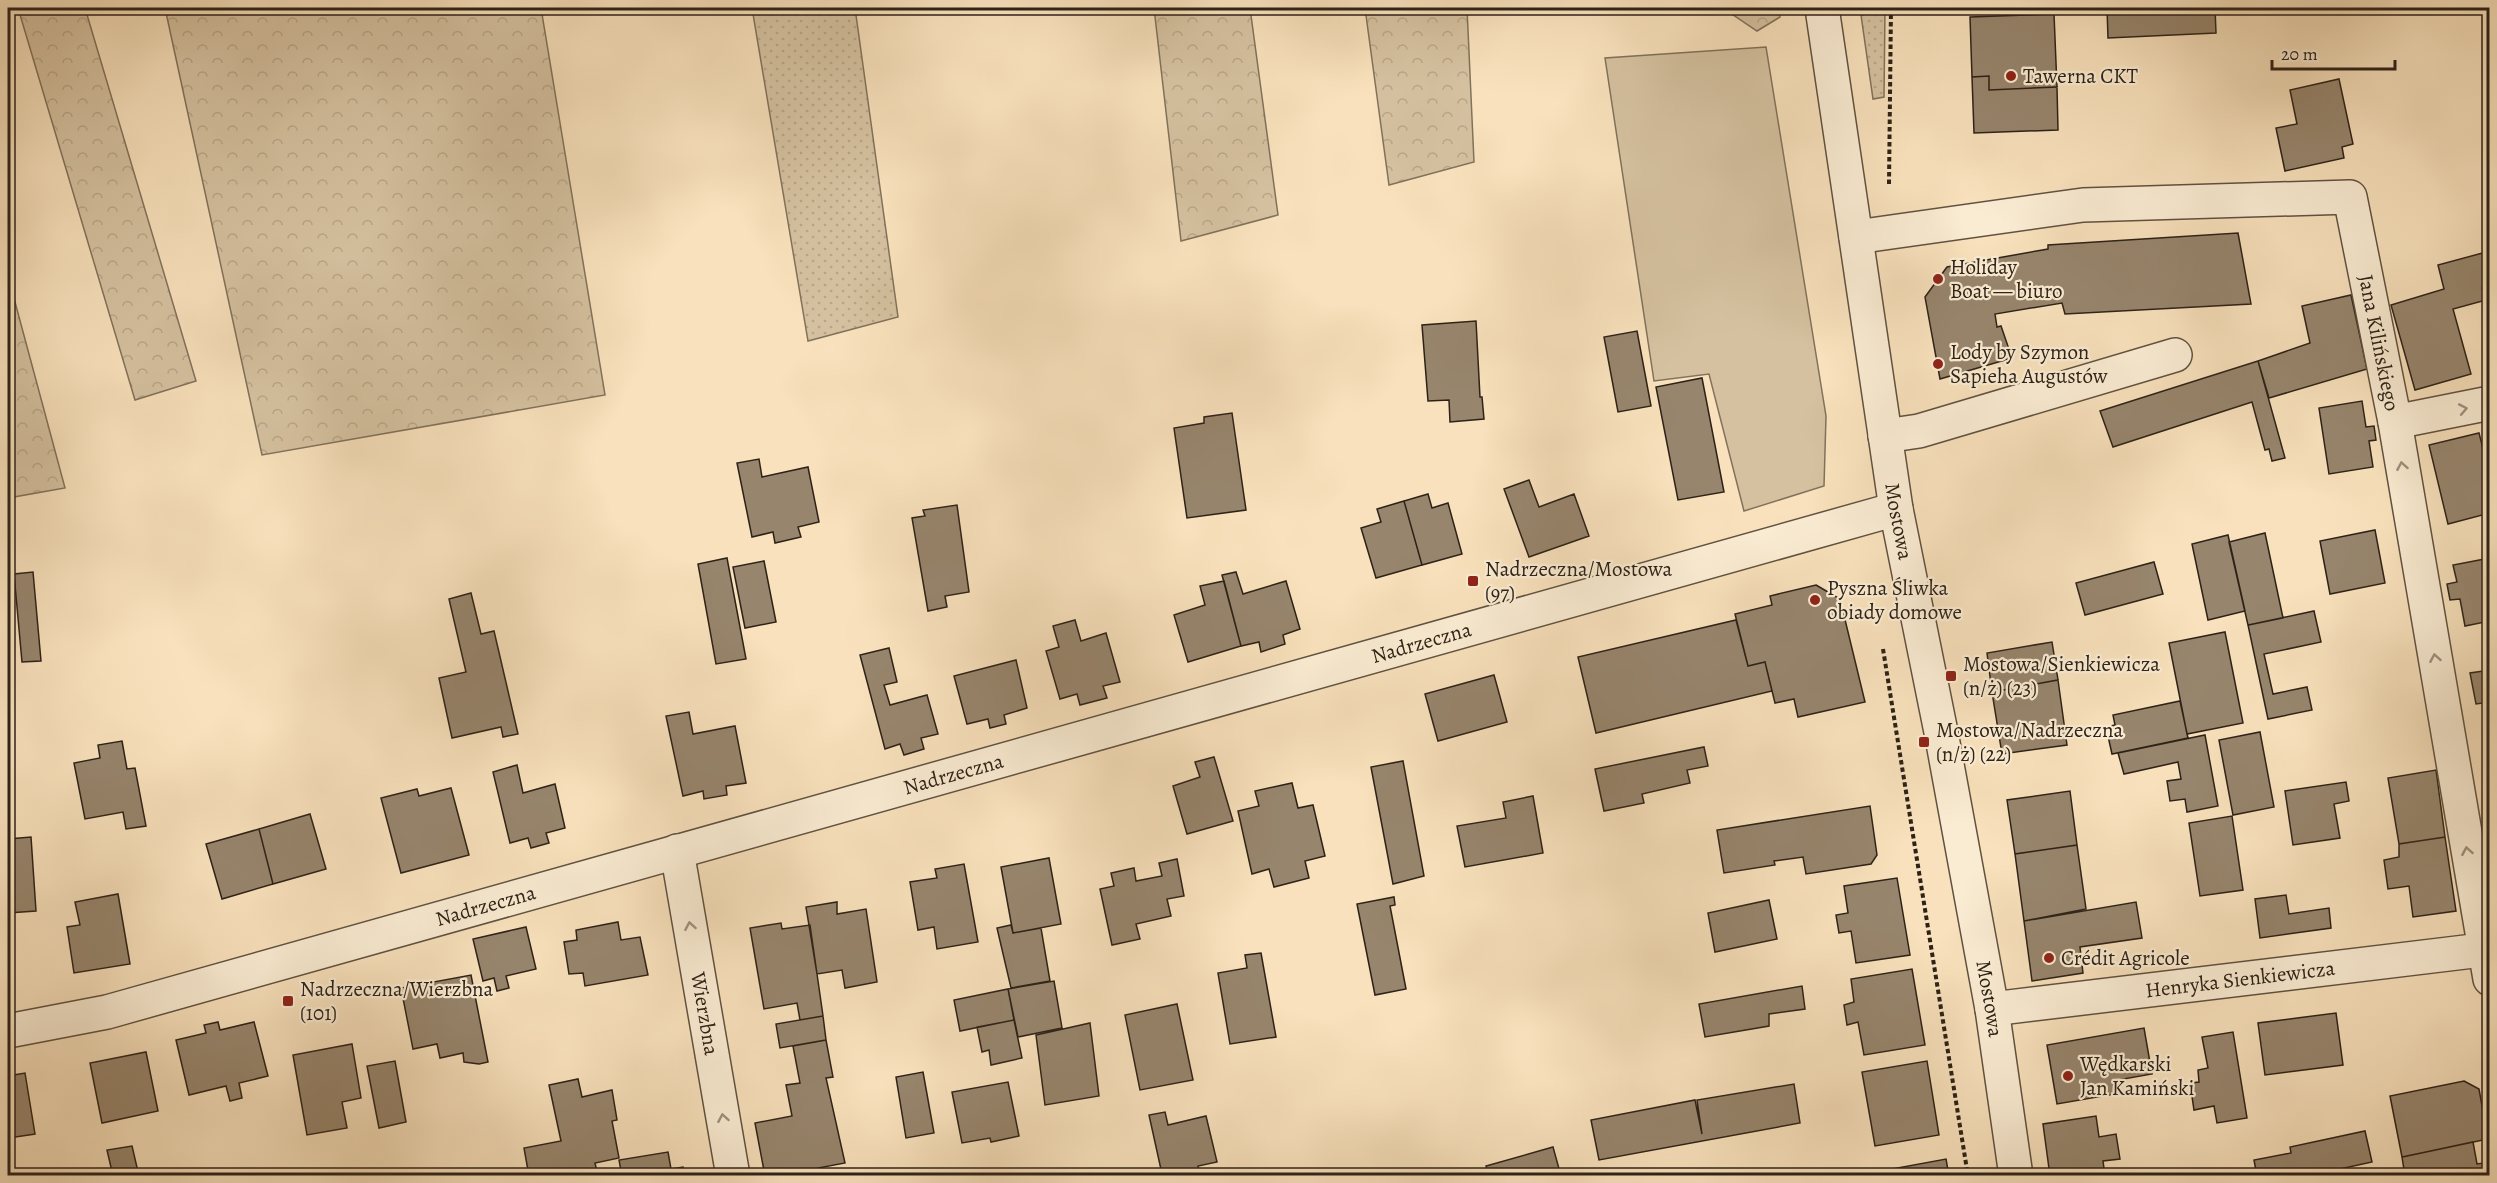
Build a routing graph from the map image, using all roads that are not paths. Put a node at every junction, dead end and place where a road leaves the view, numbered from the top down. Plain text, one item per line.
1 (1822, 8) edge
2 (1856, 237) junction
3 (2175, 355) dead end
4 (2490, 404) edge
5 (2395, 422) junction
6 (1885, 436) junction
7 (1896, 509) junction
8 (677, 851) junction
9 (2488, 959) edge
10 (1992, 1010) junction
11 (8, 1031) edge
12 (733, 1176) edge
13 (2016, 1176) edge

1 - 2 street, Mostowa
2 - 5 street, Jana Kilińskiego
2 - 6 street, Mostowa
3 - 6 street
5 -> 4 street
9 -> 5 street, Jana Kilińskiego
6 - 7 street, Mostowa
7 - 8 street, Nadrzeczna
7 - 10 street, Mostowa
8 - 11 street, Nadrzeczna
12 -> 8 street, Wierzbna
9 - 10 street, Henryka Sienkiewicza
10 - 13 street, Mostowa

